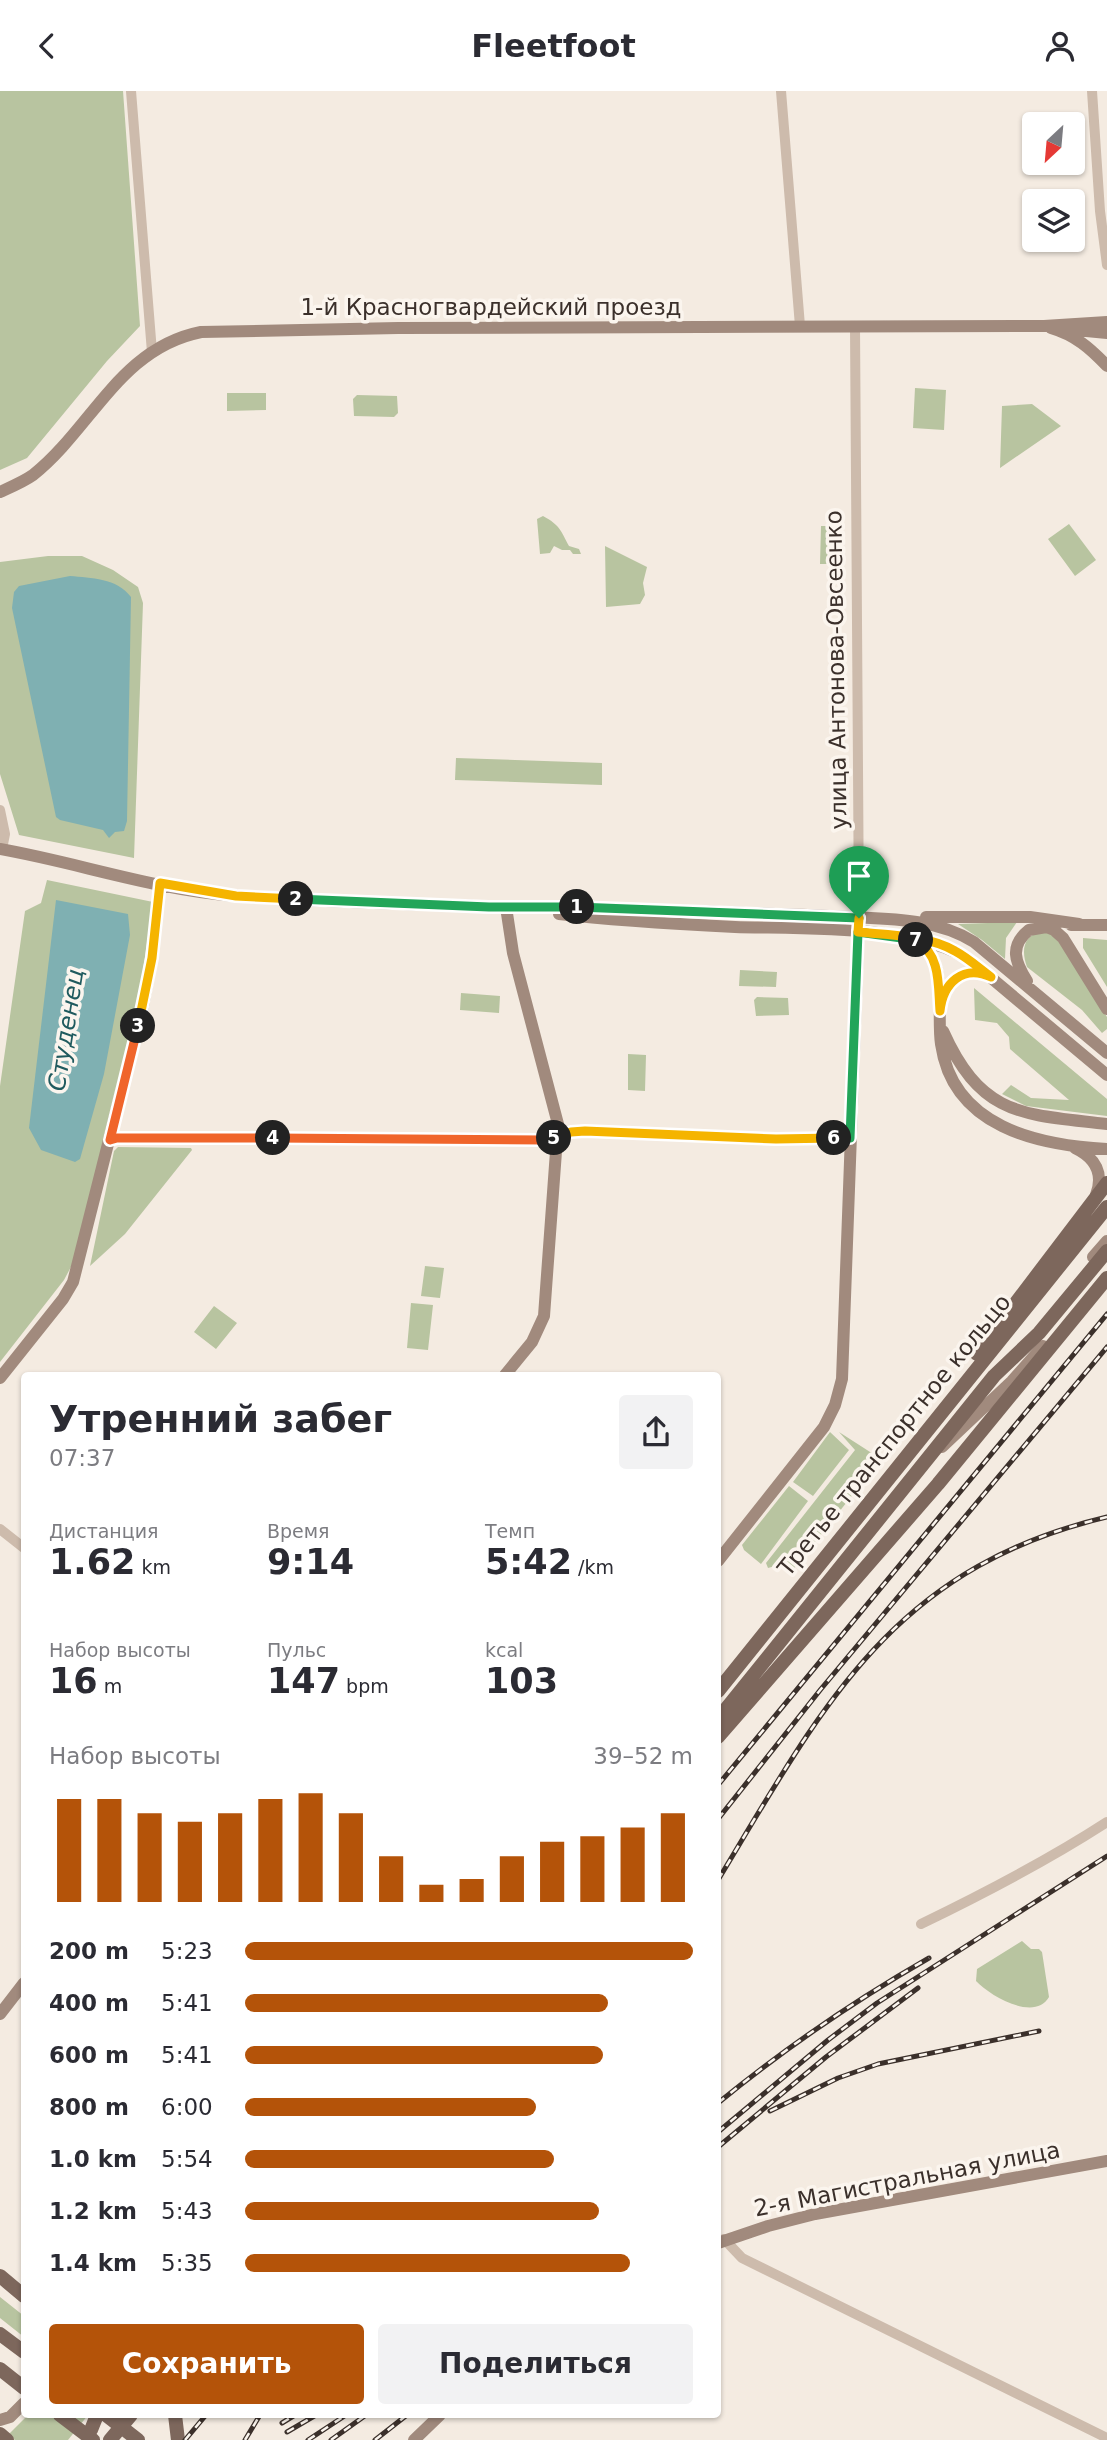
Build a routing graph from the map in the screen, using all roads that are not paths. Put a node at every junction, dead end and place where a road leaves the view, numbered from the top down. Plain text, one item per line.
1 (131, 91) edge
2 (781, 91) edge
3 (1092, 91) edge
4 (1107, 265) edge
5 (800, 326) junction
6 (1044, 326) junction
7 (1106, 326) edge
8 (855, 327) junction
9 (152, 352) junction
10 (1107, 366) edge
11 (0, 492) edge
12 (0, 810) edge
13 (1, 849) edge
14 (160, 883) junction
15 (506, 907) junction
16 (859, 918) junction
17 (1079, 924) junction
18 (1107, 925) edge
19 (1040, 926) junction
20 (858, 932) junction
21 (909, 937) junction
22 (991, 977) junction
23 (1035, 992) junction
24 (1107, 1009) edge
25 (940, 1014) junction
26 (1107, 1052) edge
27 (1107, 1075) edge
28 (1107, 1124) edge
29 (557, 1137) junction
30 (850, 1138) junction
31 (110, 1140) junction
32 (1058, 1143) junction
33 (1107, 1149) edge
34 (1107, 1183) edge
35 (1107, 1207) edge
36 (1084, 1216) junction
37 (1107, 1241) edge
38 (1107, 1251) edge
39 (1107, 1271) edge
40 (1107, 1278) edge
41 (1107, 1284) edge
42 (1081, 1310) junction
43 (507, 1372) edge
44 (994, 1376) junction
45 (0, 1378) edge
46 (940, 1415) junction
47 (924, 1464) junction
48 (0, 1529) edge
49 (21, 1546) edge
50 (721, 1557) edge
51 (721, 1687) edge
52 (721, 1715) edge
53 (721, 1734) edge
54 (1107, 1822) edge
55 (921, 1924) dead end
56 (21, 1987) edge
57 (0, 2014) edge
58 (1107, 2161) edge
59 (721, 2241) edge
60 (0, 2276) edge
61 (0, 2287) edge
62 (21, 2294) edge
63 (21, 2303) edge
64 (0, 2333) edge
65 (21, 2350) edge
66 (5, 2373) edge
67 (21, 2386) edge
68 (21, 2406) edge
69 (64, 2418) edge
70 (96, 2418) edge
71 (103, 2418) edge
72 (109, 2418) edge
73 (128, 2418) edge
74 (175, 2418) edge
75 (437, 2418) edge
76 (0, 2420) edge
77 (0, 2434) edge
78 (89, 2437) edge
79 (1107, 2438) edge
80 (7, 2440) edge
81 (110, 2440) edge
82 (138, 2440) edge
83 (178, 2440) edge
84 (414, 2440) edge

1 - 9 street
2 - 5 street
3 - 4 street
5 - 8 main road, 1-й Красногвардейский проезд
5 - 9 main road, 1-й Красногвардейский проезд
6 - 7 main road, 1-й Красногвардейский проезд
6 - 8 main road, 1-й Красногвардейский проезд
6 - 10 main road
8 - 16 street, улица Антонова-Овсеенко
9 - 11 main road, 1-й Красногвардейский проезд
12 - 13 street
13 - 14 main road
14 - 15 main road
14 - 31 main road
15 - 16 main road
15 - 20 main road
15 - 29 main road
16 - 17 main road
16 - 20 main road, улица Антонова-Овсеенко
16 - 23 main road
17 - 18 main road
17 - 19 main road
19 - 23 main road
19 - 24 main road
20 - 21 main road
20 - 30 main road, улица Антонова-Овсеенко
21 - 22 main road
21 - 25 main road
22 - 25 main road
22 - 27 main road
23 - 26 main road
25 - 28 main road
25 - 32 main road
29 - 30 street
29 - 31 street
29 - 43 main road
30 - 50 main road, улица Антонова-Овсеенко
31 - 45 main road
32 - 33 main road
32 - 36 main road
34 - 36 main road
35 - 46 main road, Третье транспортное кольцо
36 - 46 main road
37 - 44 main road
38 - 44 main road, Третье транспортное кольцо
39 - 47 main road
40 - 42 main road
41 - 42 main road
42 - 53 main road
44 - 47 main road, Третье транспортное кольцо
46 - 51 main road, Третье транспортное кольцо
47 - 52 main road, Третье транспортное кольцо
48 - 49 street
54 - 55 street
56 - 57 main road
58 - 59 main road, 2-я Магистральная улица
59 - 79 street
60 - 62 main road
61 - 63 main road
64 - 65 main road
66 - 67 main road
68 - 76 main road
69 - 78 main road
70 - 78 main road
71 - 78 main road
72 - 82 main road
73 - 81 main road
74 - 83 main road
75 - 84 main road
77 - 80 main road

